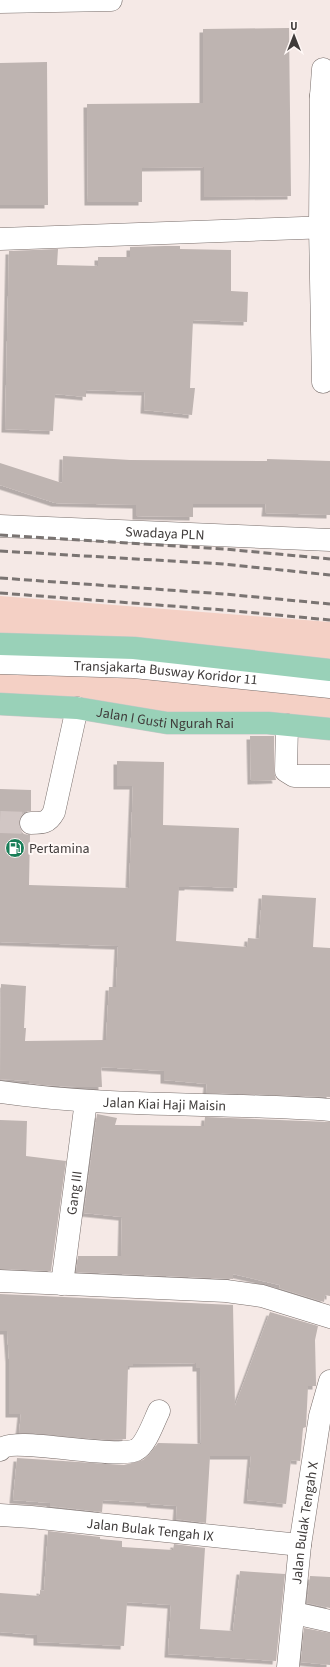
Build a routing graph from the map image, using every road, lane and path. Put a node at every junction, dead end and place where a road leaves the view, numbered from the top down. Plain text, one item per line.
1 (111, 0) edge
2 (0, 2) edge
3 (323, 68) dead end
4 (326, 96) edge
5 (325, 227) edge
6 (0, 239) edge
7 (323, 382) dead end
8 (0, 526) edge
9 (330, 540) edge
10 (0, 644) edge
11 (0, 664) edge
12 (330, 670) edge
13 (330, 687) edge
14 (0, 704) edge
15 (77, 708) junction
16 (287, 724) junction
17 (330, 729) edge
18 (330, 776) edge
19 (30, 823) tunnel mouth
20 (0, 1092) edge
21 (86, 1101) junction
22 (330, 1110) edge
23 (0, 1281) edge
24 (62, 1284) junction
25 (330, 1317) edge
26 (330, 1381) edge
27 (159, 1411) dead end
28 (0, 1450) edge
29 (0, 1515) edge
30 (300, 1545) junction
31 (294, 1613) junction
32 (330, 1621) edge
33 (288, 1667) edge

1 - 2 street
3 - 4 street
4 - 5 street
5 - 6 street
5 - 7 street
8 - 9 street, Swadaya PLN
10 - 12 main road
11 - 13 street, Transjakarta Busway Koridor 11
14 - 15 main road, Jalan I Gusti Ngurah Rai
15 - 16 main road, Jalan I Gusti Ngurah Rai
15 - 19 street
16 - 17 main road, Jalan I Gusti Ngurah Rai
16 - 18 street
20 - 21 street, Jalan Kiai Haji Maisin
21 - 22 street, Jalan Kiai Haji Maisin
21 - 24 street, Gang III
23 - 24 street
24 - 25 street
26 - 30 street, Jalan Bulak Tengah X
27 - 28 street
29 - 30 street, Jalan Bulak Tengah IX
30 - 31 street, Jalan Bulak Tengah X
31 - 32 street
31 - 33 street, Jalan Bulak Tengah X

